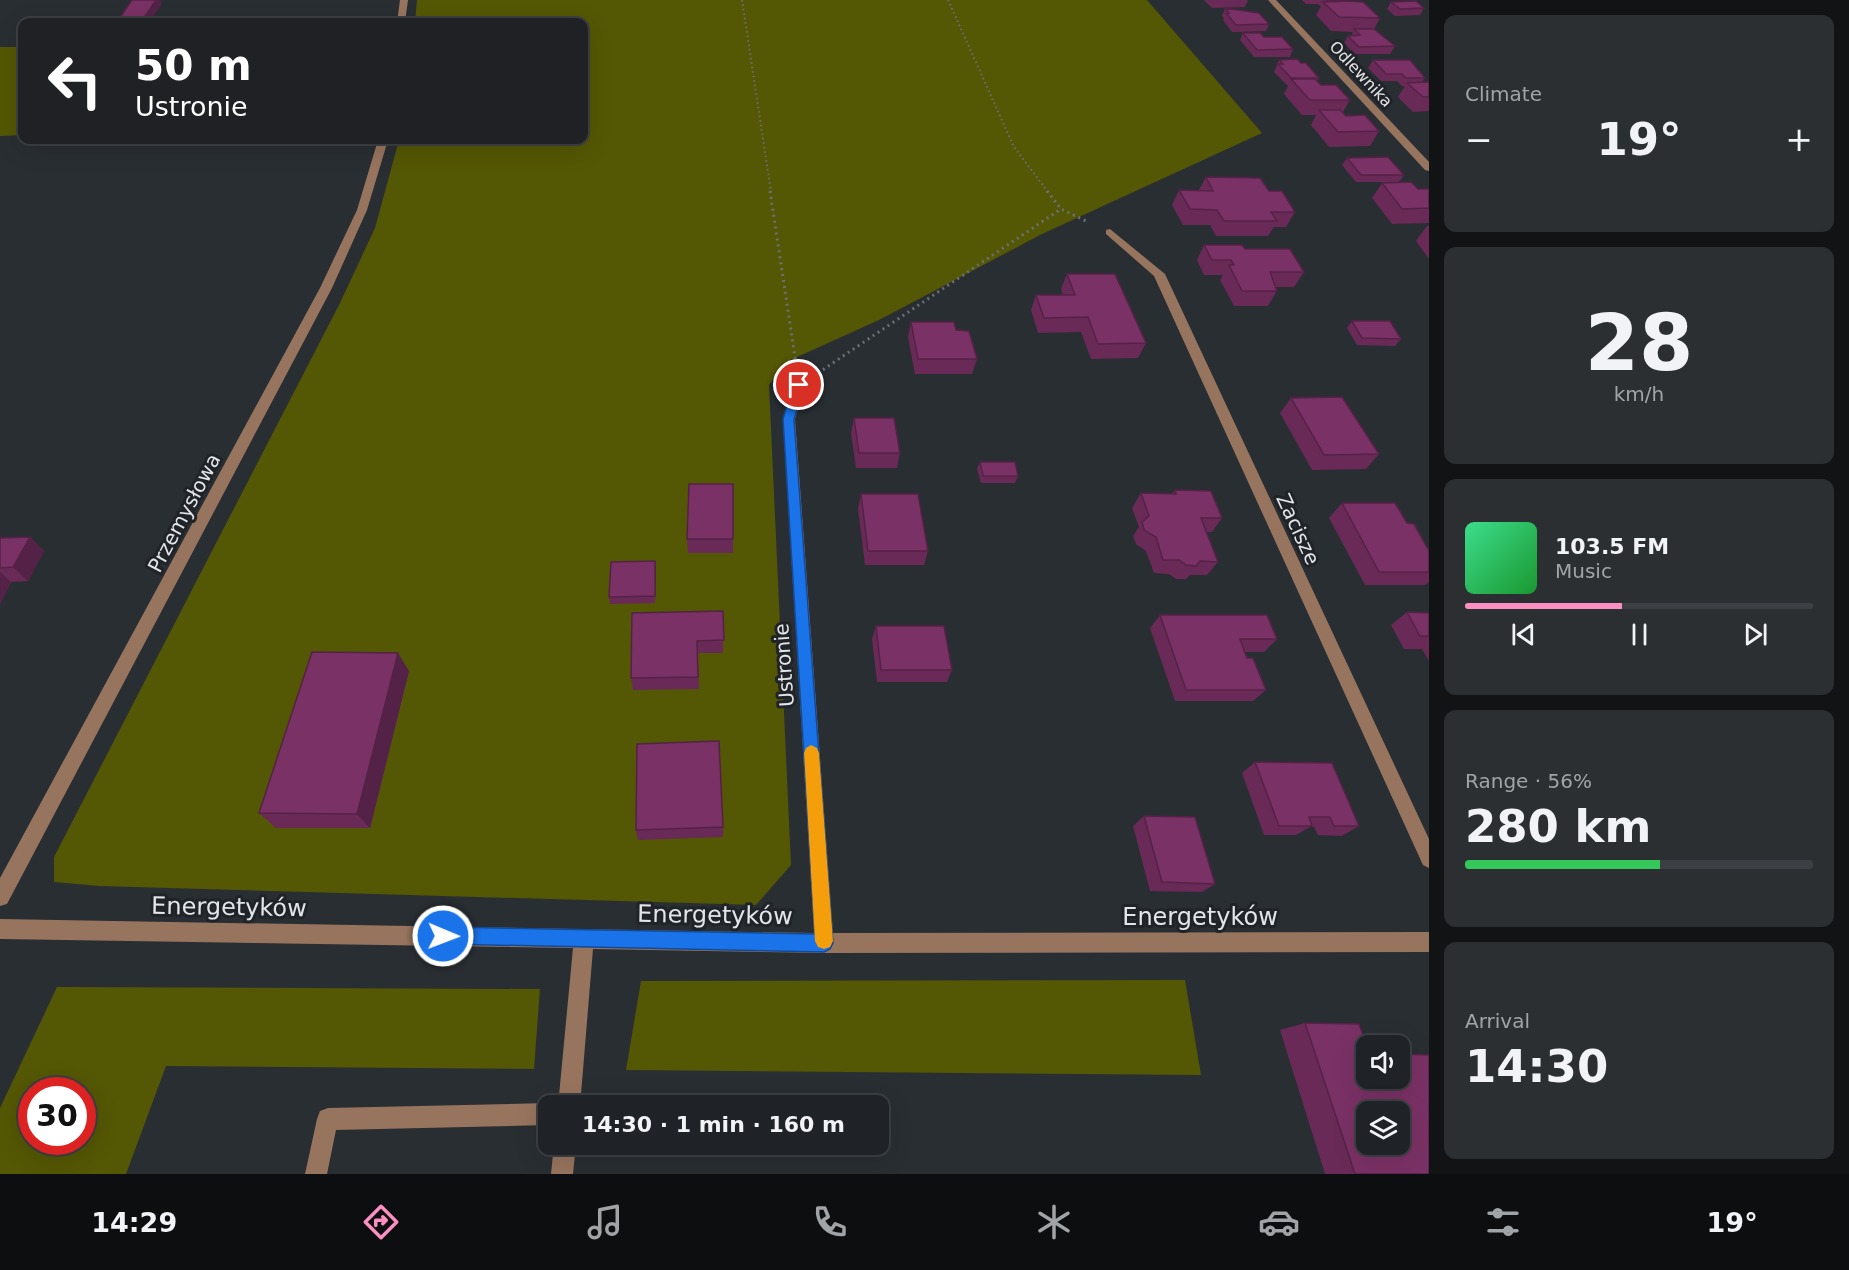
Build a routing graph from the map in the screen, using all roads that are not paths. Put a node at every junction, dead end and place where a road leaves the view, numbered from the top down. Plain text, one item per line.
1 (404, 0) edge
2 (1272, 0) edge
3 (402, 18) edge
4 (382, 144) edge
5 (1429, 168) edge
6 (1110, 232) road end
7 (799, 385) road end
8 (1429, 858) edge
9 (0, 897) edge
10 (0, 929) edge
11 (584, 938) junction
12 (1429, 942) edge
13 (824, 943) junction
14 (570, 1095) edge
15 (538, 1114) edge
16 (564, 1155) edge
17 (316, 1174) edge
18 (562, 1174) edge

1 - 3 street
2 - 5 street, Odlewnika
4 - 9 street, Przemysłowa
6 - 8 street, Zacisze
7 - 13 street, Ustronie
10 - 11 street, Energetyków
11 - 13 street, Energetyków
11 - 14 street
12 - 13 street, Energetyków
15 - 17 street
16 - 18 street

